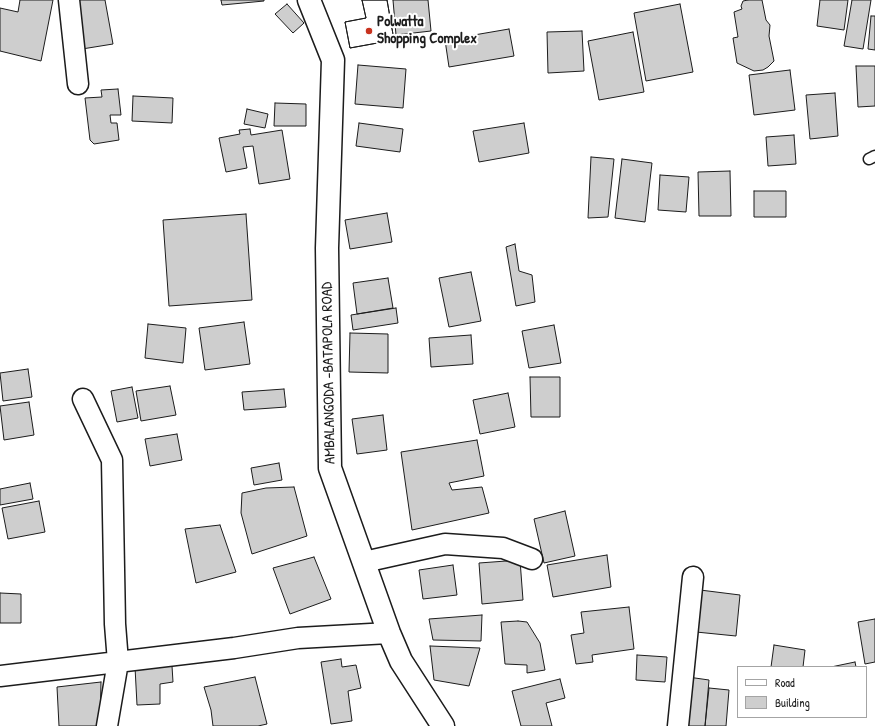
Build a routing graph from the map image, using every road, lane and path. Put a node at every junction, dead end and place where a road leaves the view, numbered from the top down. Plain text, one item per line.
1 (69, 0) edge
2 (309, 0) edge
3 (78, 84) dead end
4 (83, 399) dead end
5 (532, 560) dead end
6 (364, 562) junction
7 (693, 577) dead end
8 (389, 633) junction
9 (118, 662) junction
10 (0, 676) edge
11 (107, 726) edge
12 (443, 726) edge
13 (678, 726) edge

1 - 3 street
2 - 6 main road, AMBALANGODA -BATAPOLA ROAD
4 - 9 street
5 - 6 street
6 - 8 main road, AMBALANGODA -BATAPOLA ROAD
7 - 13 street
8 - 9 street
8 - 12 main road, AMBALANGODA -BATAPOLA ROAD
9 - 10 street
9 - 11 street

